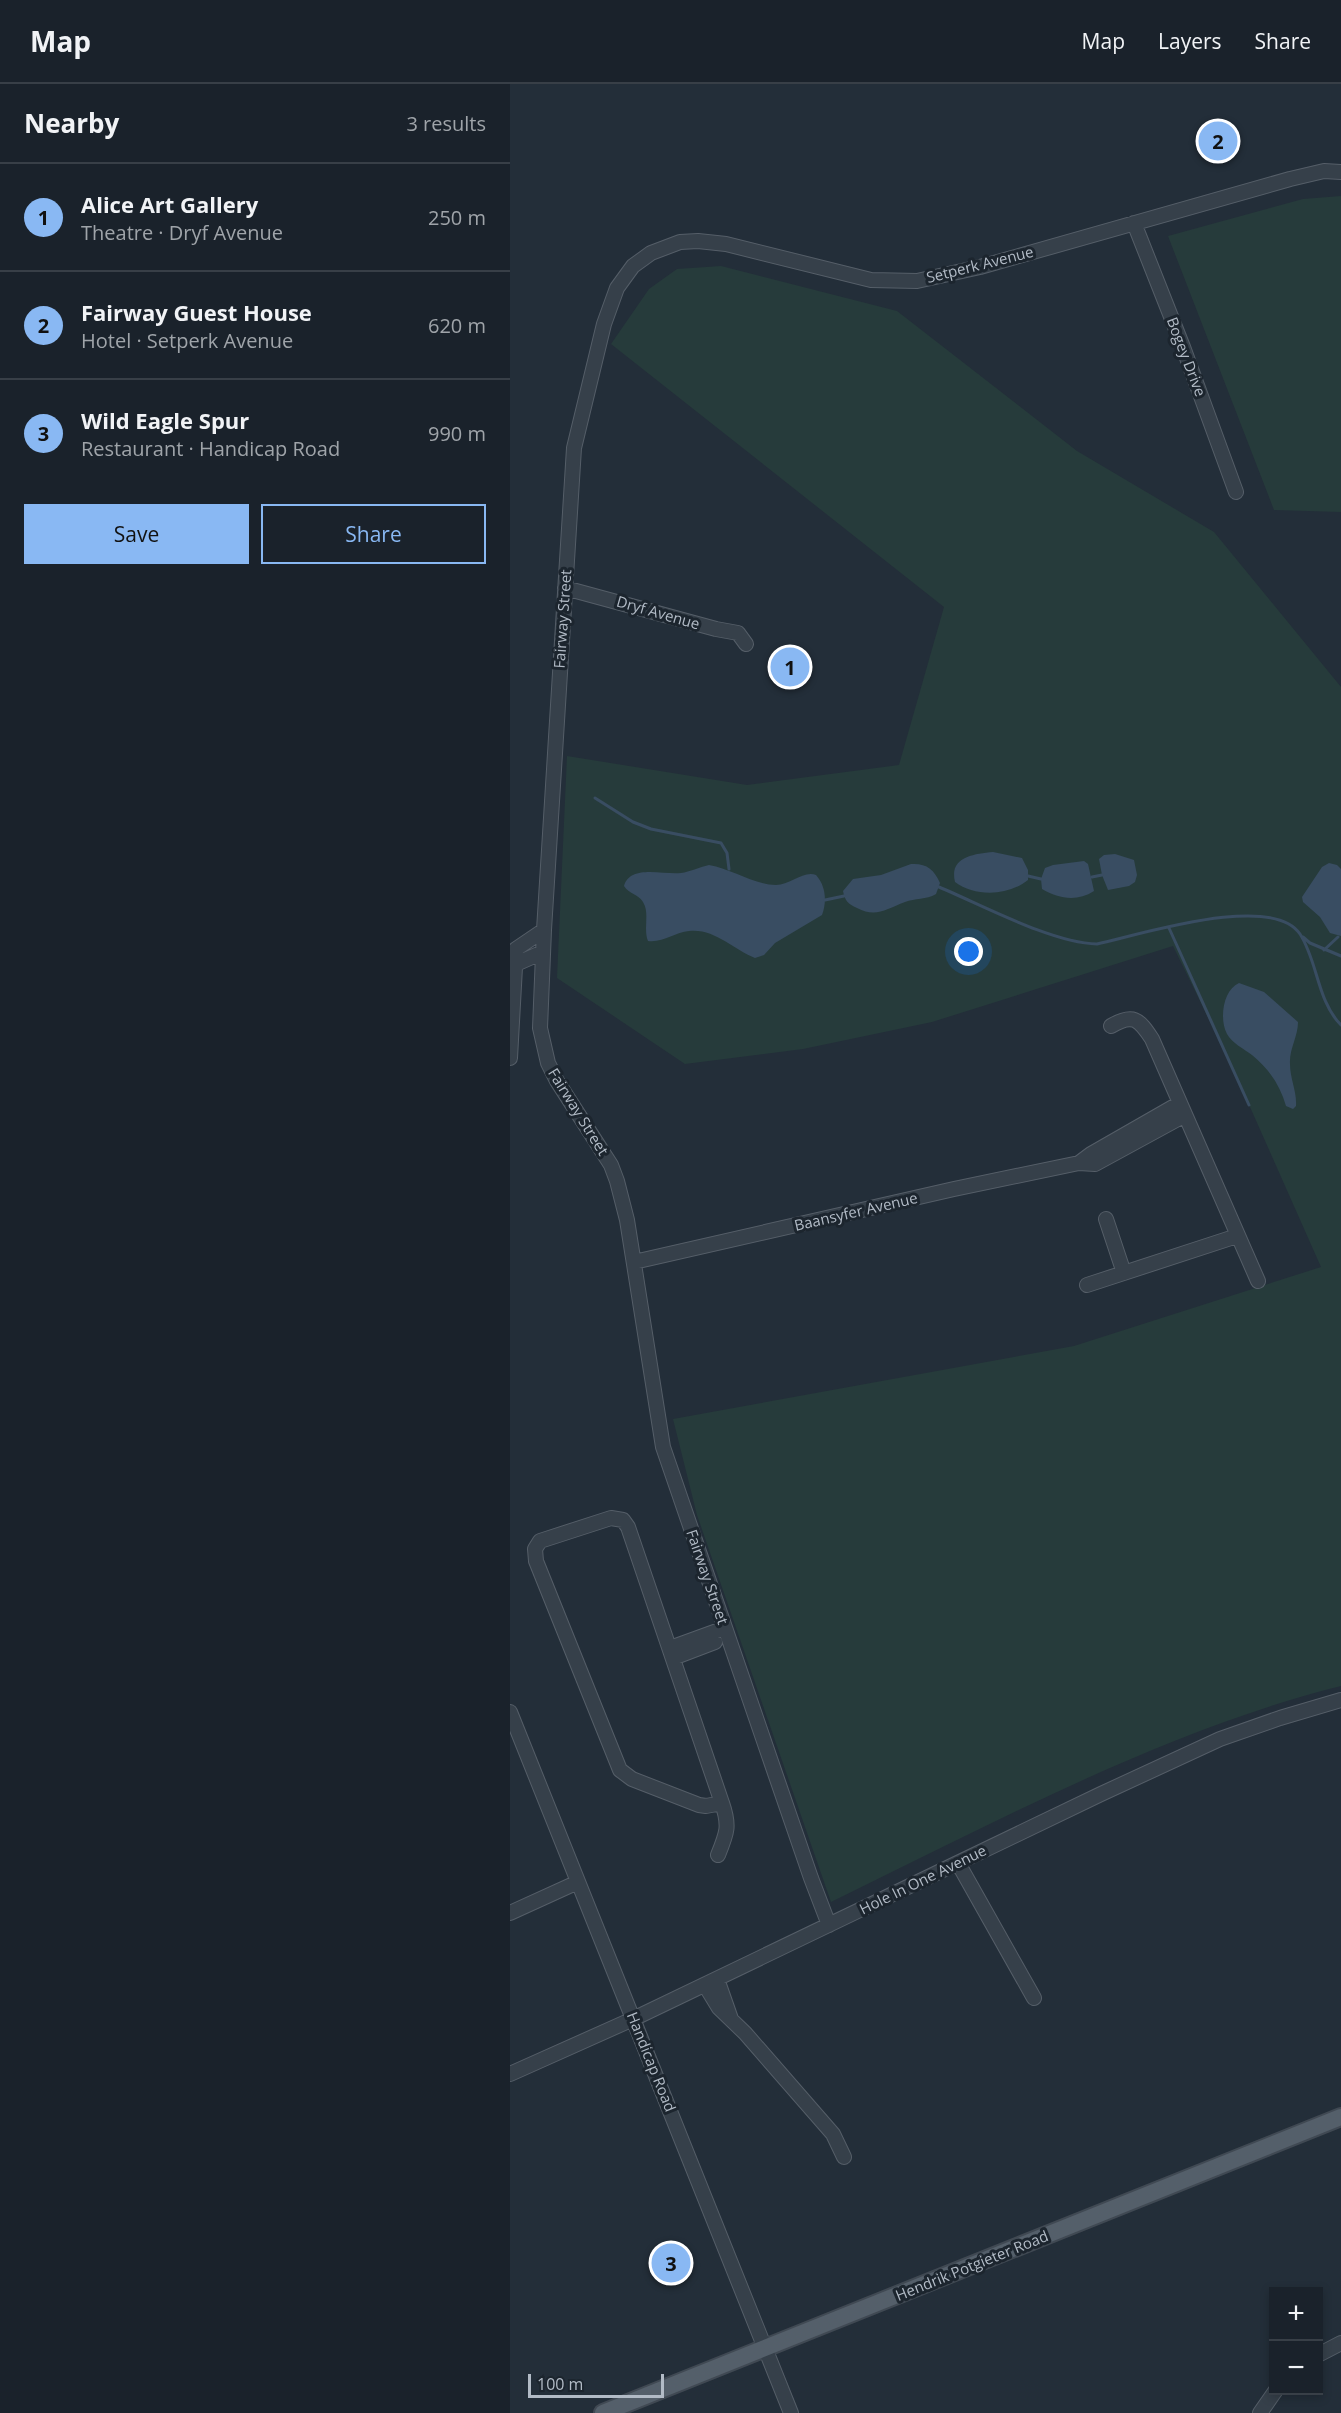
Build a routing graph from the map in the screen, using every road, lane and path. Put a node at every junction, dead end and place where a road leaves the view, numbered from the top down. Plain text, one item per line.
1 (1341, 172) edge
2 (1134, 223) junction
3 (624, 276) joint
4 (1236, 492) dead end
5 (565, 588) junction
6 (746, 644) dead end
7 (544, 930) junction
8 (543, 952) junction
9 (516, 964) junction
10 (1111, 1026) dead end
11 (510, 1058) edge
12 (1182, 1109) junction
13 (1106, 1219) dead end
14 (1237, 1236) junction
15 (634, 1262) junction
16 (1124, 1273) junction
17 (1258, 1281) dead end
18 (1087, 1285) dead end
19 (726, 1632) junction
20 (671, 1653) junction
21 (1341, 1700) edge
22 (510, 1712) edge
23 (722, 1803) junction
24 (718, 1855) dead end
25 (958, 1863) junction
26 (578, 1882) junction
27 (510, 1913) edge
28 (829, 1925) junction
29 (711, 1982) junction
30 (1034, 1998) dead end
31 (633, 2019) junction
32 (510, 2074) edge
33 (1341, 2117) edge
34 (844, 2157) dead end
35 (1341, 2343) edge
36 (766, 2348) junction
37 (1323, 2352) edge
38 (1273, 2395) edge
39 (603, 2413) edge
40 (791, 2413) edge
41 (1260, 2413) edge

1 - 2 street, Setperk Avenue
2 - 3 street, Setperk Avenue
2 - 4 street, Bogey Drive
3 - 5 street, Fairway Street
5 - 6 street, Dryf Avenue
5 - 7 street, Fairway Street
7 - 8 street, Fairway Street
7 - 9 street
8 - 9 street
8 - 15 street, Fairway Street
9 - 11 street
10 - 12 street
12 - 14 street
12 - 15 street, Baansyfer Avenue
13 - 16 street
14 - 16 street
14 - 17 street
15 - 19 street, Fairway Street
16 - 18 street
19 - 20 street
19 - 28 street, Fairway Street
20 - 23 street
20 - 23 street
21 - 25 street, Hole In One Avenue
22 - 26 street, Handicap Road
23 - 24 street
25 - 28 street, Hole In One Avenue
25 - 30 street
26 - 27 street
26 - 31 street, Handicap Road
28 - 29 street, Hole In One Avenue
29 - 31 street, Hole In One Avenue
29 - 34 street
31 - 32 street, Hole In One Avenue
31 - 36 street, Handicap Road
33 - 36 main road, Hendrik Potgieter Road
35 - 37 street
36 - 39 main road, Hendrik Potgieter Road
36 - 40 street, Handicap Road
38 - 41 street

